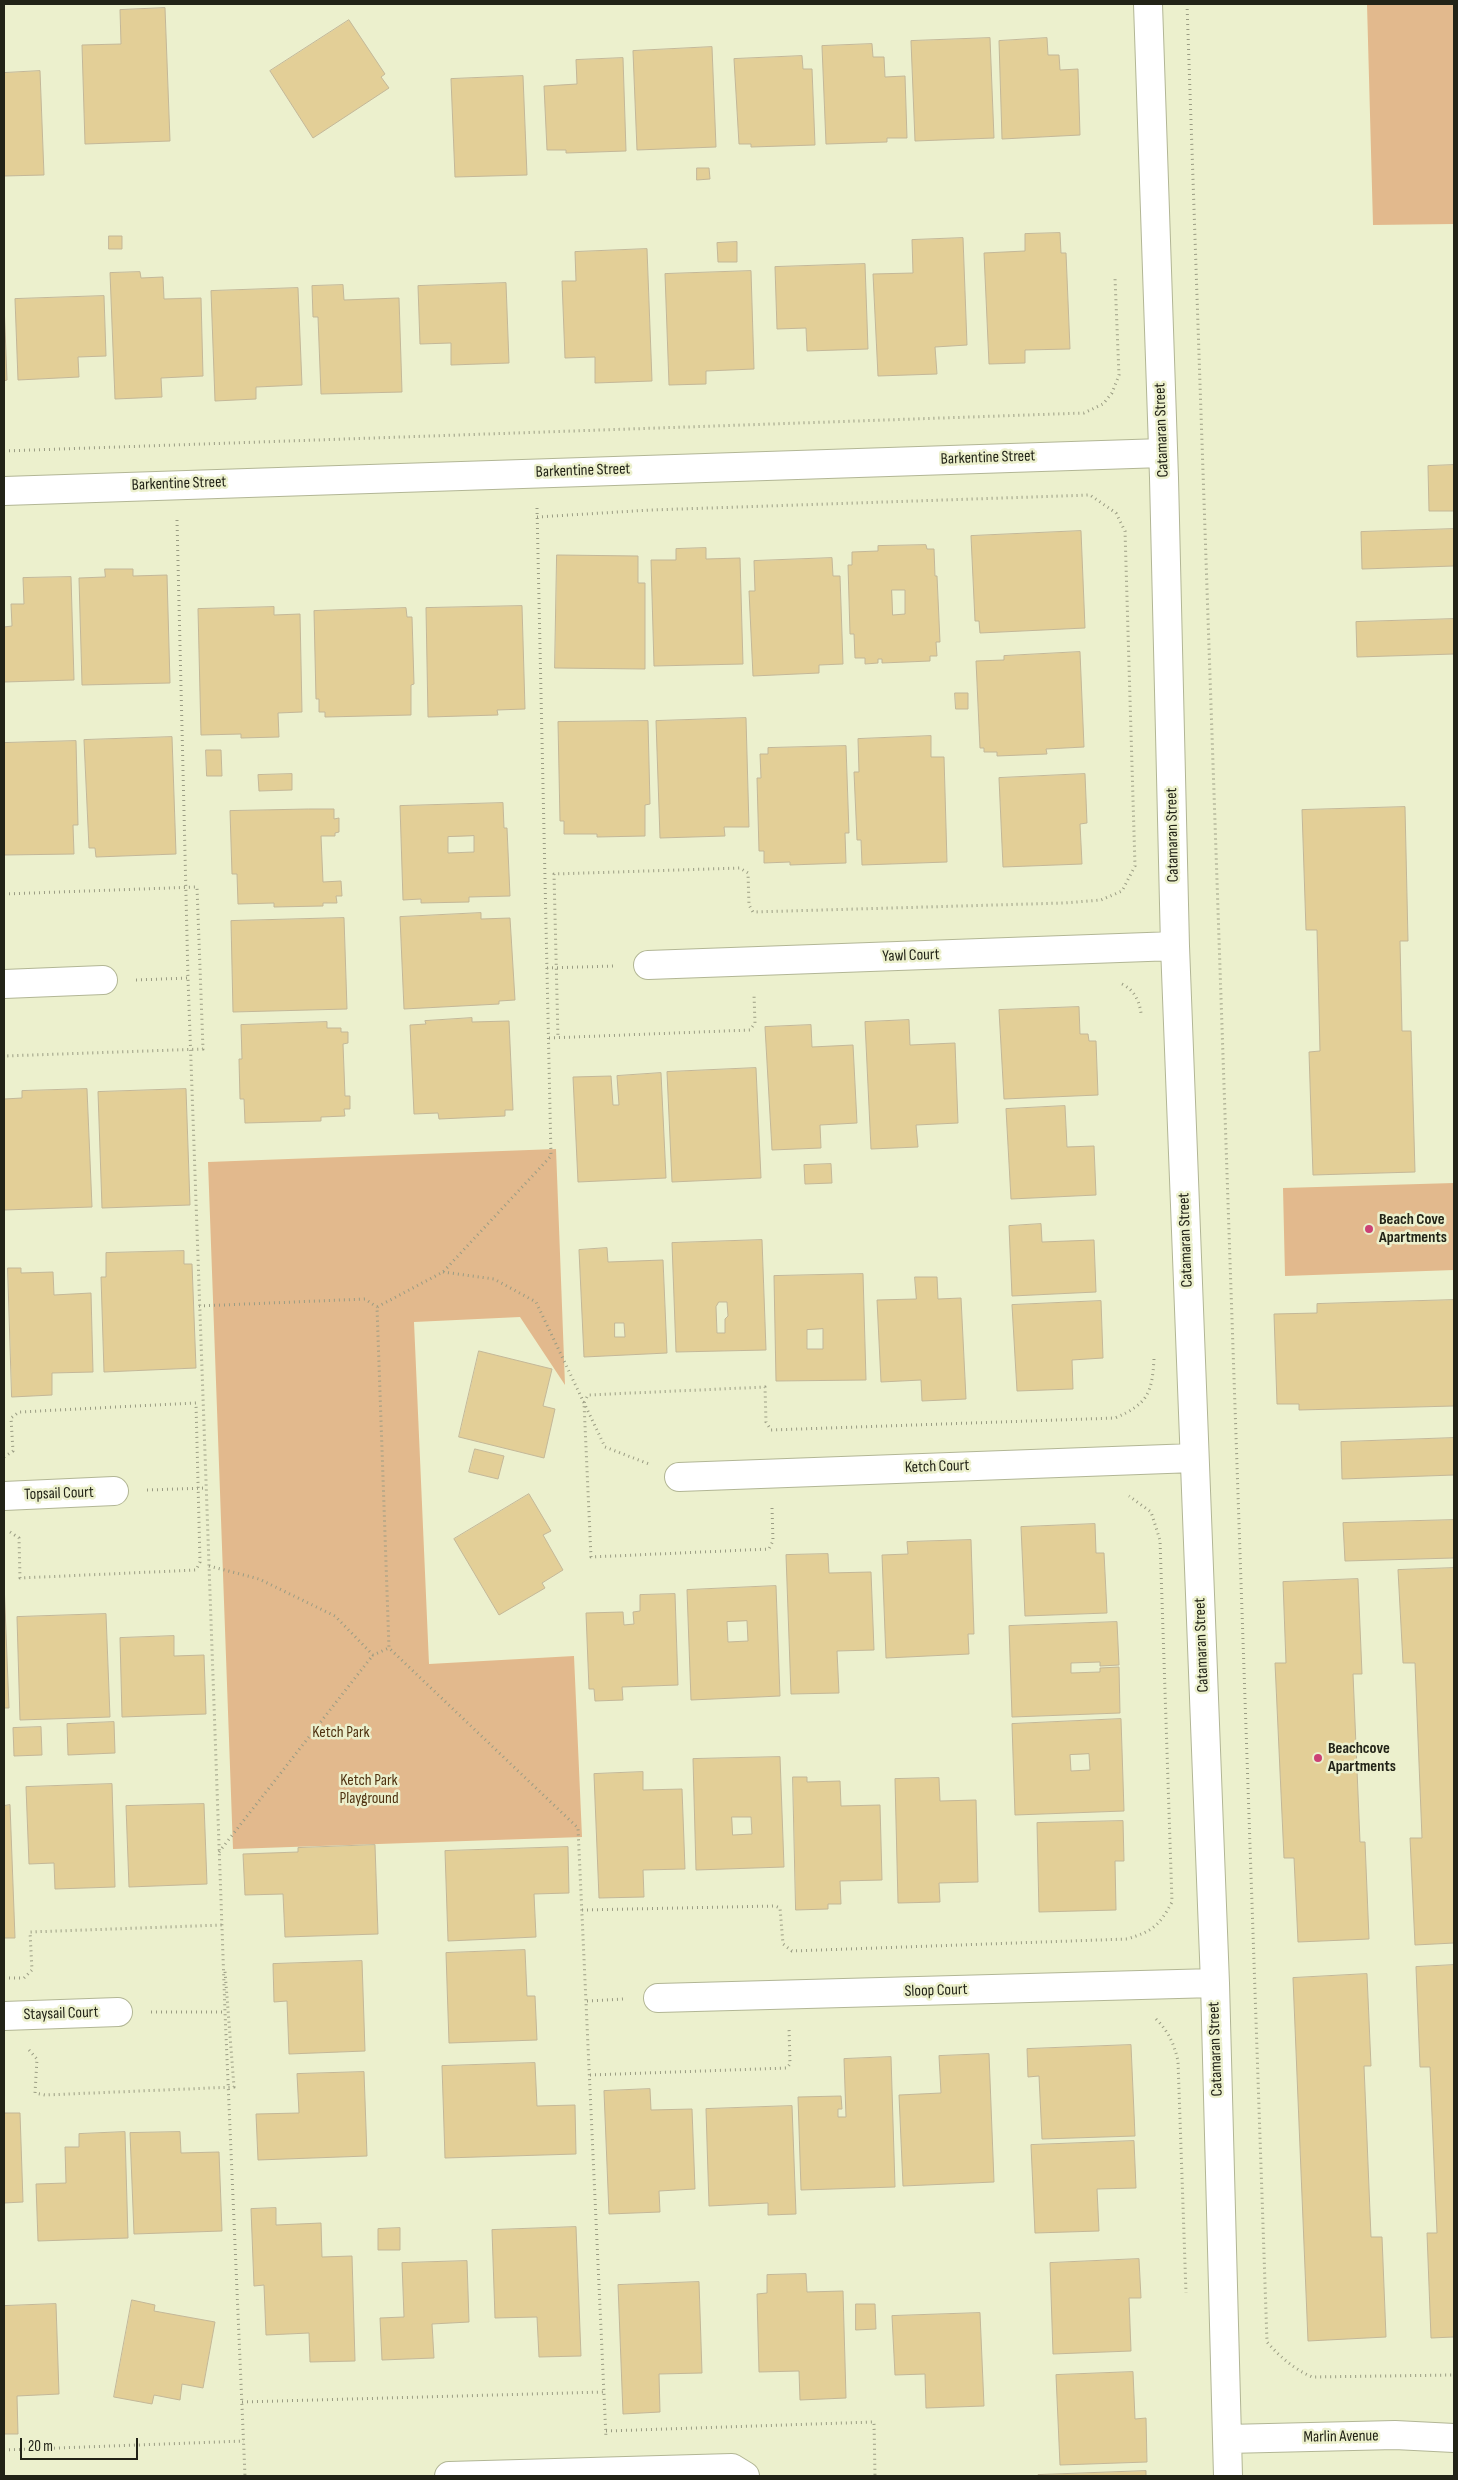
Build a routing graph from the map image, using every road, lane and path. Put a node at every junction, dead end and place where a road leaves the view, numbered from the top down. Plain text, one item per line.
1 (1148, 4) edge
2 (1187, 4) edge
3 (1115, 278) dead end
4 (4, 450) edge
5 (1163, 453) junction
6 (536, 472) junction
7 (176, 484) junction
8 (4, 491) edge
9 (537, 517) junction
10 (1175, 946) junction
11 (648, 966) joint
12 (547, 968) junction
13 (556, 968) junction
14 (188, 978) junction
15 (103, 980) joint
16 (4, 984) edge
17 (558, 1038) dead end
18 (443, 1272) junction
19 (199, 1306) junction
20 (377, 1307) junction
21 (1194, 1458) junction
22 (679, 1477) joint
23 (206, 1488) junction
24 (114, 1491) joint
25 (4, 1496) edge
26 (209, 1566) junction
27 (389, 1648) junction
28 (372, 1655) junction
29 (219, 1852) junction
30 (1215, 1983) junction
31 (658, 1998) dead end
32 (118, 2012) joint
33 (225, 2012) junction
34 (1152, 2015) dead end
35 (4, 2016) edge
36 (793, 2022) dead end
37 (590, 2075) junction
38 (1186, 2301) dead end
39 (1454, 2375) edge
40 (604, 2392) junction
41 (242, 2402) junction
42 (606, 2431) junction
43 (1454, 2438) edge
44 (1227, 2439) junction
45 (244, 2441) junction
46 (4, 2450) edge
47 (608, 2471) junction
48 (245, 2476) edge
49 (449, 2476) edge
50 (745, 2476) edge
51 (876, 2476) edge
52 (1228, 2476) edge

1 - 5 street, Catamaran Street
2 - 39 path
3 - 4 path
5 - 6 street, Barkentine Street
5 - 10 street, Catamaran Street
6 - 7 street, Barkentine Street
6 - 9 path
7 - 8 street, Barkentine Street
7 - 14 path
9 - 12 path
9 - 13 path
10 - 11 street, Yawl Court
10 - 21 street, Catamaran Street
11 - 13 path
12 - 13 path
12 - 18 path
13 - 17 path
14 - 15 path
14 - 19 path
15 - 16 street
18 - 20 path
18 - 22 path
19 - 20 path
19 - 23 path
20 - 27 path
21 - 22 street, Ketch Court
21 - 30 street, Catamaran Street
23 - 24 path
23 - 26 path
24 - 25 street, Topsail Court
26 - 28 path
26 - 29 path
27 - 28 path
27 - 37 path
28 - 29 path
29 - 33 path
30 - 31 street, Sloop Court
30 - 44 street, Catamaran Street
32 - 33 path
32 - 35 street, Staysail Court
33 - 41 path
34 - 38 path
36 - 37 path
37 - 40 path
40 - 41 path
40 - 42 path
41 - 45 path
42 - 47 path
42 - 51 path
43 - 44 street, Marlin Avenue
44 - 52 street, Catamaran Street
45 - 46 path
45 - 48 path
47 - 49 street
47 - 50 street

